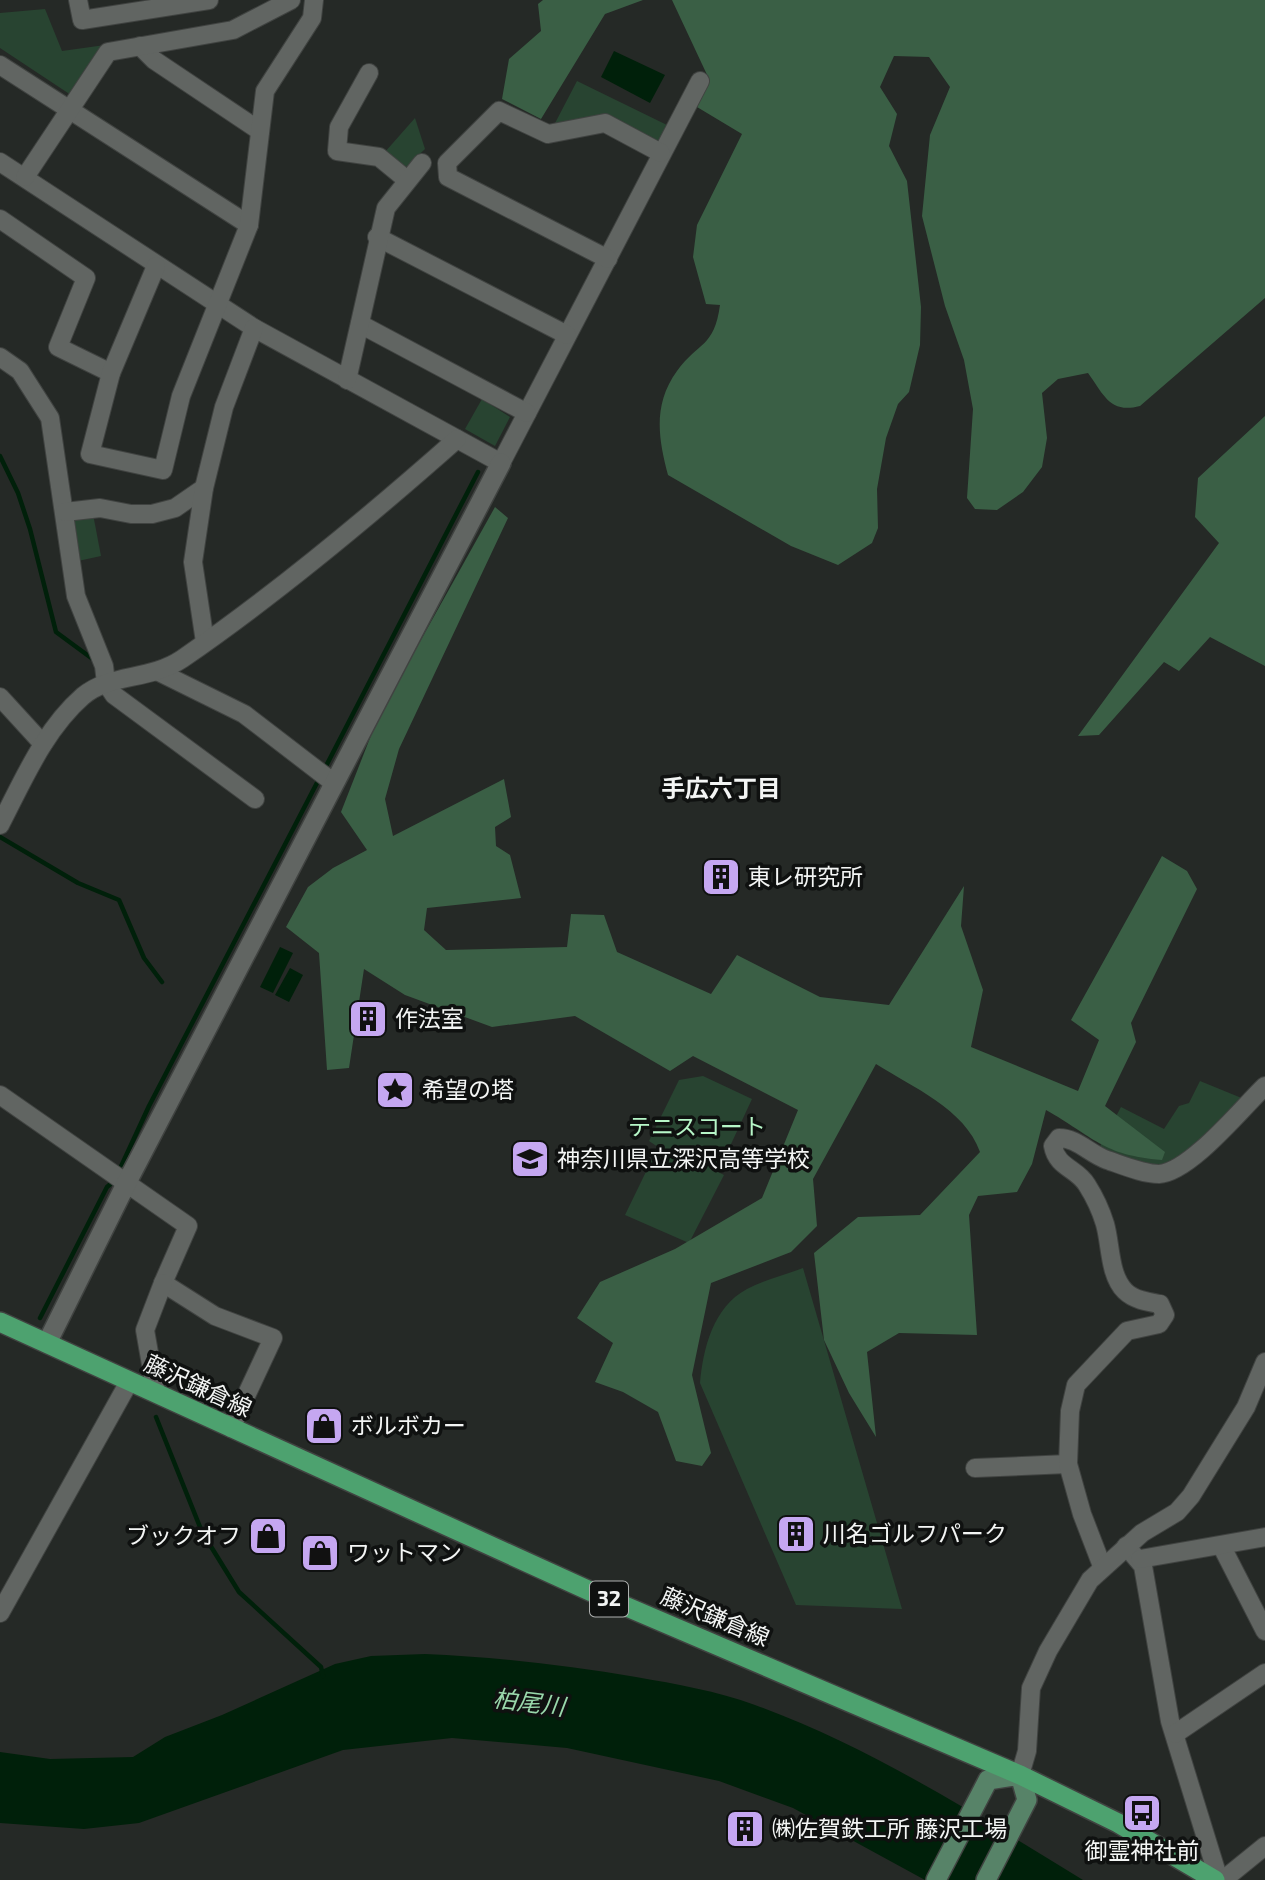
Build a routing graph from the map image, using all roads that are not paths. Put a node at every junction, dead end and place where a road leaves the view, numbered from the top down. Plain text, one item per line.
1 (78, 0) edge
2 (209, 0) edge
3 (291, 0) edge
4 (314, 0) edge
5 (140, 46) junction
6 (0, 65) edge
7 (369, 73) dead end
8 (700, 81) dead end
9 (68, 108) junction
10 (260, 131) junction
11 (661, 153) junction
12 (0, 162) edge
13 (422, 163) dead end
14 (25, 177) junction
15 (407, 180) junction
16 (0, 219) edge
17 (249, 226) junction
18 (377, 237) junction
19 (608, 259) junction
20 (156, 266) junction
21 (218, 306) junction
22 (360, 324) junction
23 (254, 328) junction
24 (567, 335) junction
25 (0, 357) edge
26 (111, 373) junction
27 (347, 380) junction
28 (527, 413) junction
29 (457, 439) junction
30 (501, 463) junction
31 (204, 488) junction
32 (65, 512) junction
33 (205, 642) junction
34 (159, 672) junction
35 (106, 682) junction
36 (0, 697) edge
37 (43, 744) junction
38 (334, 783) junction
39 (255, 799) dead end
40 (0, 825) edge
41 (1265, 1086) edge
42 (0, 1095) edge
43 (127, 1182) junction
44 (163, 1283) junction
45 (0, 1322) edge
46 (47, 1343) junction
47 (1265, 1363) edge
48 (129, 1382) junction
49 (156, 1393) junction
50 (231, 1428) junction
51 (1068, 1464) junction
52 (975, 1468) dead end
53 (1265, 1537) edge
54 (1126, 1546) junction
55 (1222, 1547) junction
56 (1140, 1559) junction
57 (1102, 1566) junction
58 (0, 1613) edge
59 (1265, 1631) edge
60 (1265, 1673) edge
61 (1175, 1734) junction
62 (1020, 1775) junction
63 (1265, 1846) edge
64 (936, 1880) edge
65 (986, 1880) edge
66 (1219, 1880) edge

1 - 2 street
3 - 5 street
4 - 10 street
5 - 9 street
5 - 10 street
6 - 9 street
7 - 15 street
8 - 11 street
9 - 14 street
9 - 17 street
10 - 17 street
11 - 19 street
11 - 19 street
12 - 14 street
13 - 15 street
14 - 20 street
15 - 18 street
16 - 26 street
17 - 21 street
18 - 22 street
18 - 24 street
19 - 24 street
20 - 21 street
20 - 26 street
21 - 23 street
21 - 26 street
22 - 27 street
22 - 28 street
23 - 27 street
23 - 31 street
24 - 28 street
25 - 32 street
27 - 29 street
28 - 30 street
29 - 30 street
29 - 33 street
30 - 38 street
31 - 32 street
31 - 33 street
32 - 35 street
33 - 34 street
34 - 35 street
34 - 38 street
35 - 37 street
35 - 39 street
36 - 37 street
37 - 40 street
38 - 43 street
41 - 51 street
42 - 43 street
43 - 44 street
43 - 46 street
44 - 49 street
44 - 50 street
45 - 46 main road, 藤沢鎌倉線 / 32
46 - 48 main road, 藤沢鎌倉線 / 32
47 - 54 street
48 - 49 main road, 藤沢鎌倉線 / 32
48 - 58 street
49 - 50 main road, 藤沢鎌倉線 / 32
50 - 62 main road, 藤沢鎌倉線 / 32
51 - 52 street
51 - 57 street
53 - 55 street
54 - 56 street
54 - 57 street
55 - 56 street
55 - 59 street
56 - 61 street
57 - 62 street
60 - 61 street
61 - 66 street
62 - 64 main road
62 - 65 main road
62 - 66 main road, 藤沢鎌倉線 / 32
63 - 66 street

